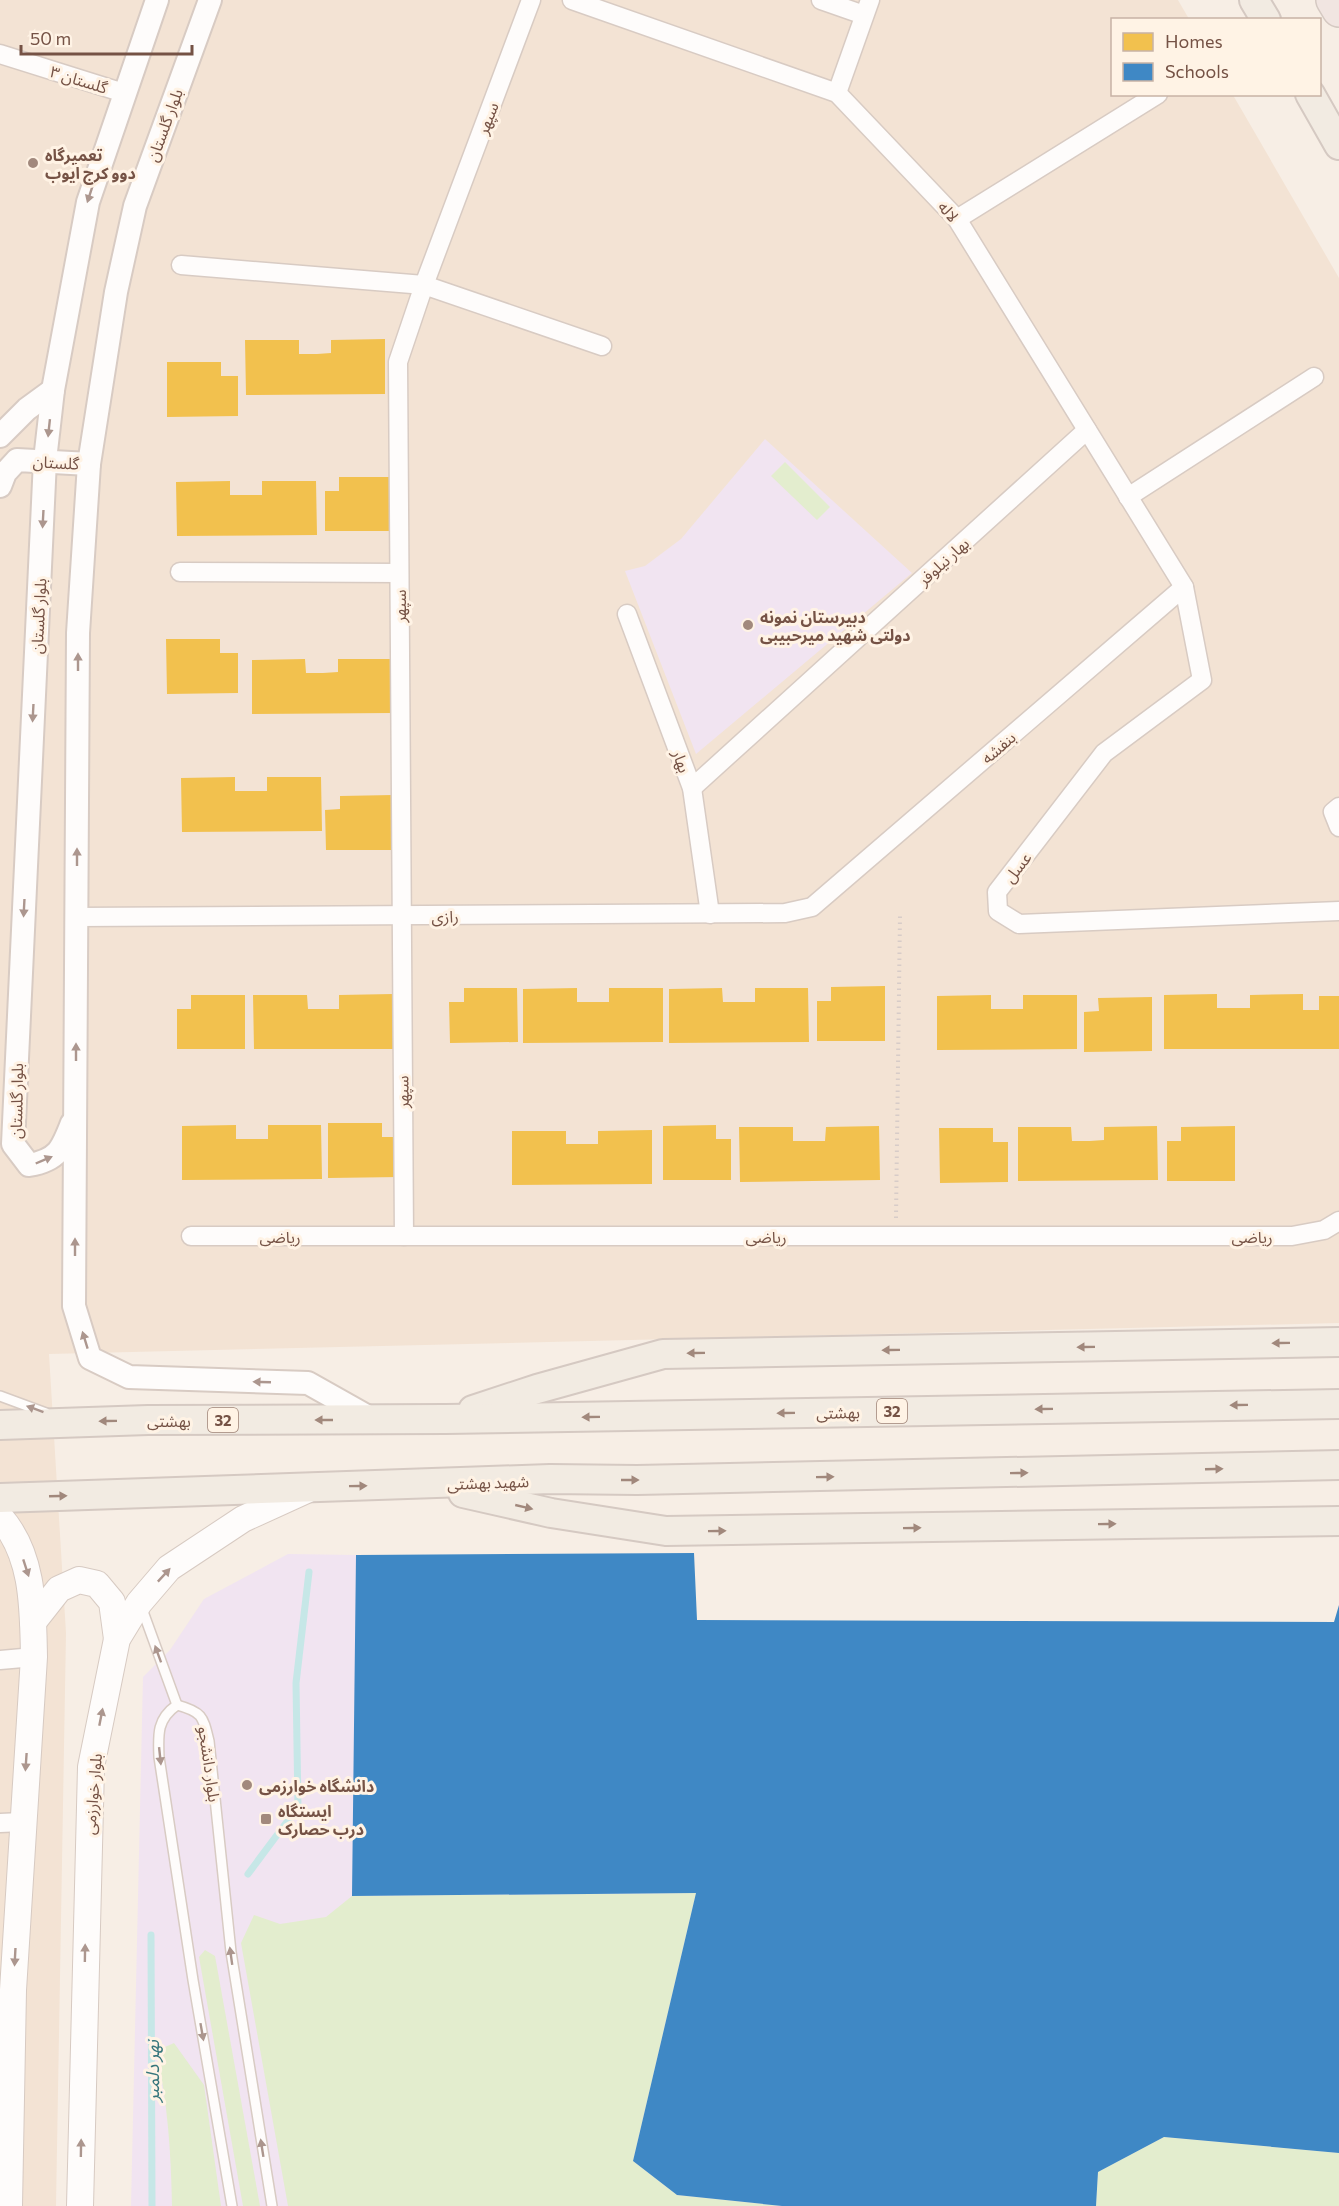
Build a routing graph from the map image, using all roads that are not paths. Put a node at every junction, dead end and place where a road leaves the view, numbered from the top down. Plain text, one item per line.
1 (157, 0) edge
2 (210, 0) edge
3 (531, 0) edge
4 (572, 0) edge
5 (821, 0) edge
6 (1254, 0) edge
7 (1333, 0) edge
8 (867, 8) edge
9 (1339, 10) edge
10 (1265, 18) edge
11 (0, 54) edge
12 (124, 93) junction
13 (837, 93) junction
14 (1155, 96) edge
15 (1311, 96) edge
16 (1339, 145) edge
17 (957, 219) junction
18 (181, 265) dead end
19 (424, 285) junction
20 (602, 346) dead end
21 (1314, 377) dead end
22 (53, 390) junction
23 (1087, 430) junction
24 (0, 436) edge
25 (45, 460) junction
26 (90, 464) junction
27 (0, 486) edge
28 (1128, 497) junction
29 (180, 572) dead end
30 (399, 573) junction
31 (1184, 587) junction
32 (627, 614) dead end
33 (692, 788) junction
34 (812, 907) joint
35 (1339, 911) edge
36 (710, 914) junction
37 (400, 916) junction
38 (77, 917) junction
39 (76, 1113) junction
40 (1339, 1221) edge
41 (191, 1236) dead end
42 (404, 1236) junction
43 (1339, 1342) edge
44 (0, 1396) edge
45 (1339, 1404) edge
46 (446, 1419) junction
47 (374, 1420) junction
48 (71, 1422) junction
49 (0, 1425) edge
50 (1339, 1465) edge
51 (426, 1485) junction
52 (313, 1488) junction
53 (0, 1498) edge
54 (0, 1517) edge
55 (1339, 1521) edge
56 (139, 1602) junction
57 (33, 1622) junction
58 (117, 1639) junction
59 (34, 1657) junction
60 (0, 1660) edge
61 (177, 1705) junction
62 (11, 1822) edge
63 (7, 1990) edge
64 (0, 2204) edge
65 (7, 2206) edge
66 (80, 2206) edge
67 (232, 2206) edge
68 (272, 2206) edge

1 - 12 street, بلوار گلستان
2 - 26 street, بلوار گلستان
3 - 19 street, سپهر
4 - 13 street, لاله
5 - 8 street
6 - 10 main road
7 - 9 highway
8 - 13 street
11 - 12 street, گلستان ۳
12 -> 22 street, بلوار گلستان
13 - 17 street, لاله
14 - 17 street
15 - 16 main road
17 - 23 street, لاله
18 - 19 street
19 - 20 street
19 - 30 street, سپهر
21 - 28 street
22 - 24 street
22 -> 25 street, بلوار گلستان
23 - 28 street, لاله
23 - 33 street, بهار نیلوفر
25 - 26 street, گلستان
25 - 27 street, گلستان
25 -> 39 street, بلوار گلستان
38 -> 26 street, بلوار گلستان
28 - 31 street, لاله
29 - 30 street
30 - 37 street, سپهر
31 - 34 street, بنفشه
31 - 35 street, عسل
32 - 33 street, بهار
33 - 36 street, بهار
34 - 36 street, رازی
36 - 37 street, رازی
37 - 38 street, رازی
37 - 42 street, سپهر
39 -> 38 street, بلوار گلستان
47 -> 39 street, بلوار گلستان
40 - 42 street, ریاضی
41 - 42 street, ریاضی
43 -> 46 main road
48 -> 44 lane
45 -> 46 main road, بهشتى / 32
46 - 47 main road, بهشتی / 32
47 -> 48 main road, بهشتی / 32
48 - 49 main road, بهشتی / 32
51 -> 50 main road, شهید بهشتی
52 -> 51 main road
51 -> 55 main road
53 -> 52 main road
56 -> 52 main road, بلوار خوارزمی
54 -> 57 main road
56 - 58 main road, بلوار خوارزمی
61 -> 56 lane
57 - 58 main road
57 - 59 main road
66 -> 58 main road, بلوار خوارزمی
59 - 60 street
59 -> 62 main road
61 -> 67 lane
68 -> 61 lane, بلوار دانشجو
62 -> 63 main road
63 - 65 main road
64 - 65 street

